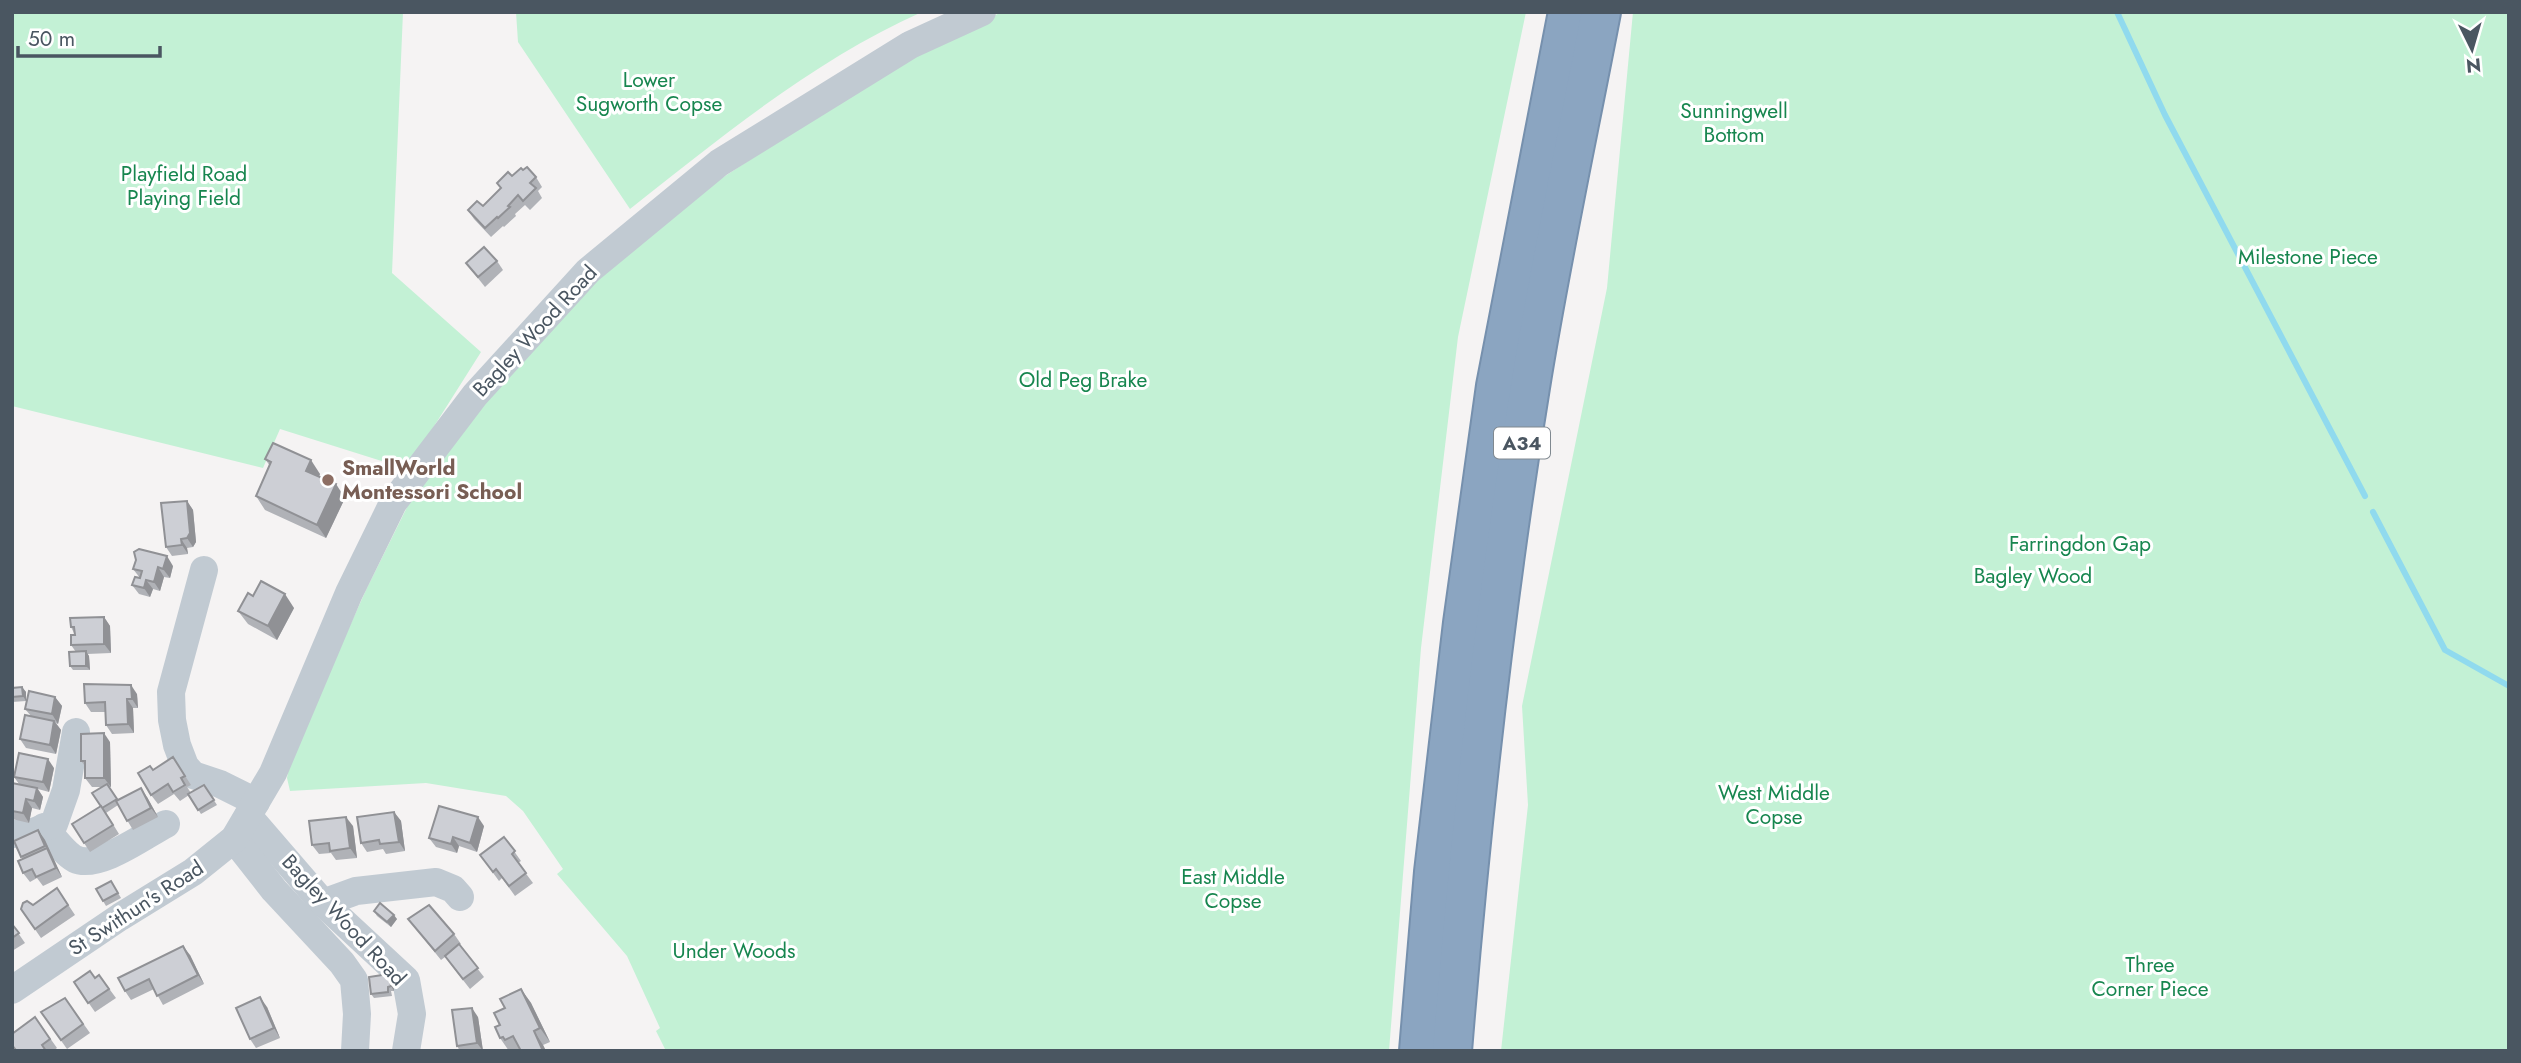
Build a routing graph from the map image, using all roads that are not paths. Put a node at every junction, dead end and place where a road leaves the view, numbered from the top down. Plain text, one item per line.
1 (982, 12) edge
2 (1568, 12) edge
3 (1601, 12) edge
4 (204, 570) dead end
5 (76, 732) dead end
6 (246, 819) junction
7 (166, 824) dead end
8 (44, 827) junction
9 (12, 834) edge
10 (458, 890) dead end
11 (323, 902) junction
12 (12, 990) edge
13 (355, 1051) edge
14 (406, 1051) edge
15 (1419, 1051) edge
16 (1452, 1051) edge

1 - 6 street, Bagley Wood Road
2 - 15 highway, A34
3 - 16 highway, A34
4 - 6 street, Bagley Wood Road
5 - 8 street
6 - 11 street, Bagley Wood Road
6 - 12 street, St Swithun's Road
6 - 13 street, Bagley Wood Road
7 - 8 street
8 - 9 street
10 - 11 street
11 - 14 street, Bagley Wood Road

